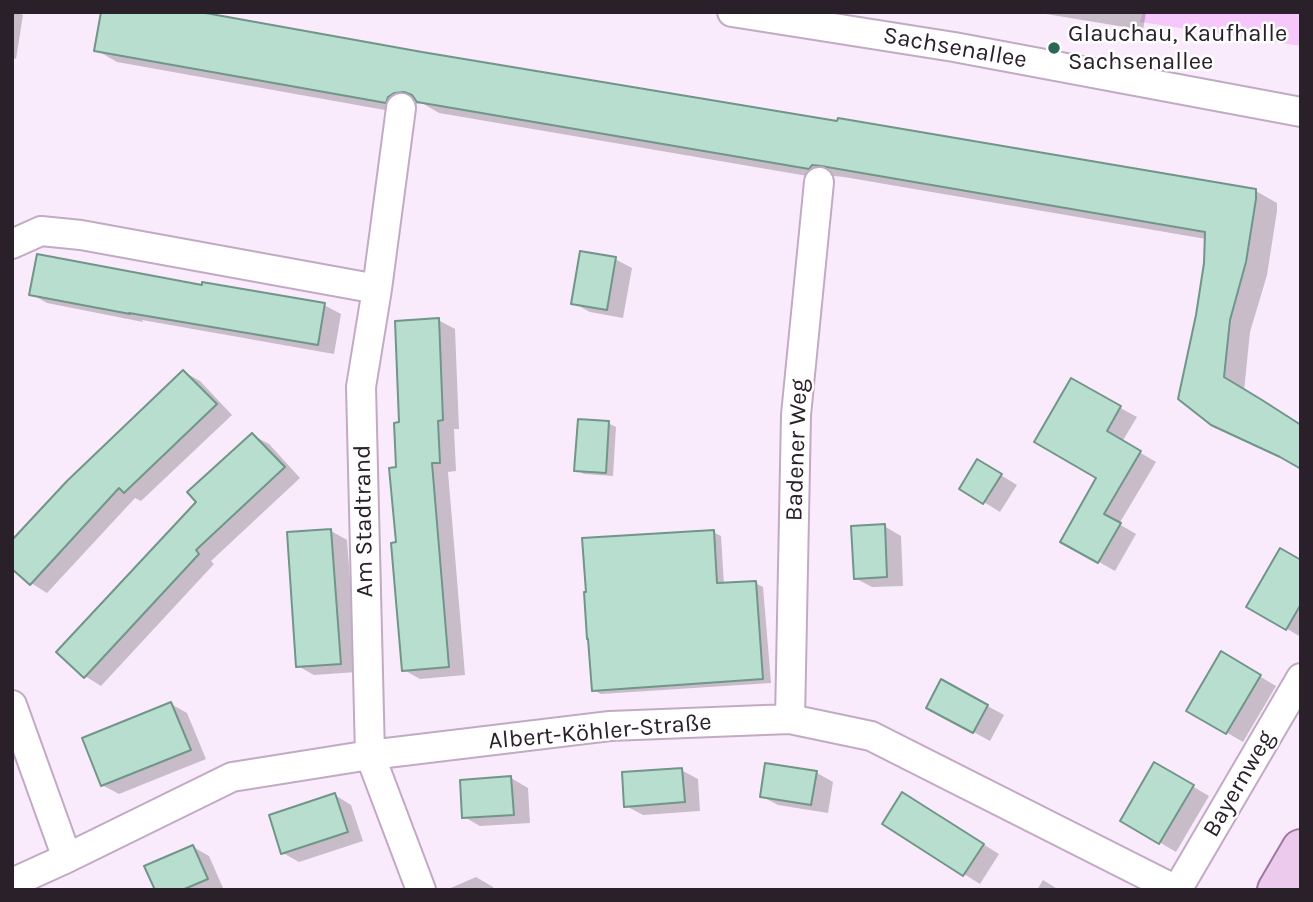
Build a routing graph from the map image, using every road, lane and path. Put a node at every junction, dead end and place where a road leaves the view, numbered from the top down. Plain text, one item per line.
1 (732, 12) edge
2 (867, 22) edge
3 (401, 108) dead end
4 (1301, 112) edge
5 (819, 182) dead end
6 (12, 244) edge
7 (377, 289) junction
8 (1301, 678) edge
9 (12, 705) edge
10 (790, 719) junction
11 (370, 755) junction
12 (1301, 849) edge
13 (67, 858) junction
14 (12, 883) edge
15 (421, 890) edge
16 (1176, 890) edge
17 (1277, 890) edge

1 - 2 street, Sachsenallee
2 - 4 street, Sachsenallee
3 - 7 street, Am Stadtrand
5 - 10 street, Badener Weg
6 - 7 street
7 - 11 street, Am Stadtrand
8 - 16 street, Bayernweg
9 - 13 street
10 - 11 street, Albert-Köhler-Straße
10 - 16 street, Albert-Köhler-Straße
11 - 13 street, Albert-Köhler-Straße
11 - 15 street, Am Stadtrand
12 - 17 main road
13 - 14 street, Albert-Köhler-Straße

